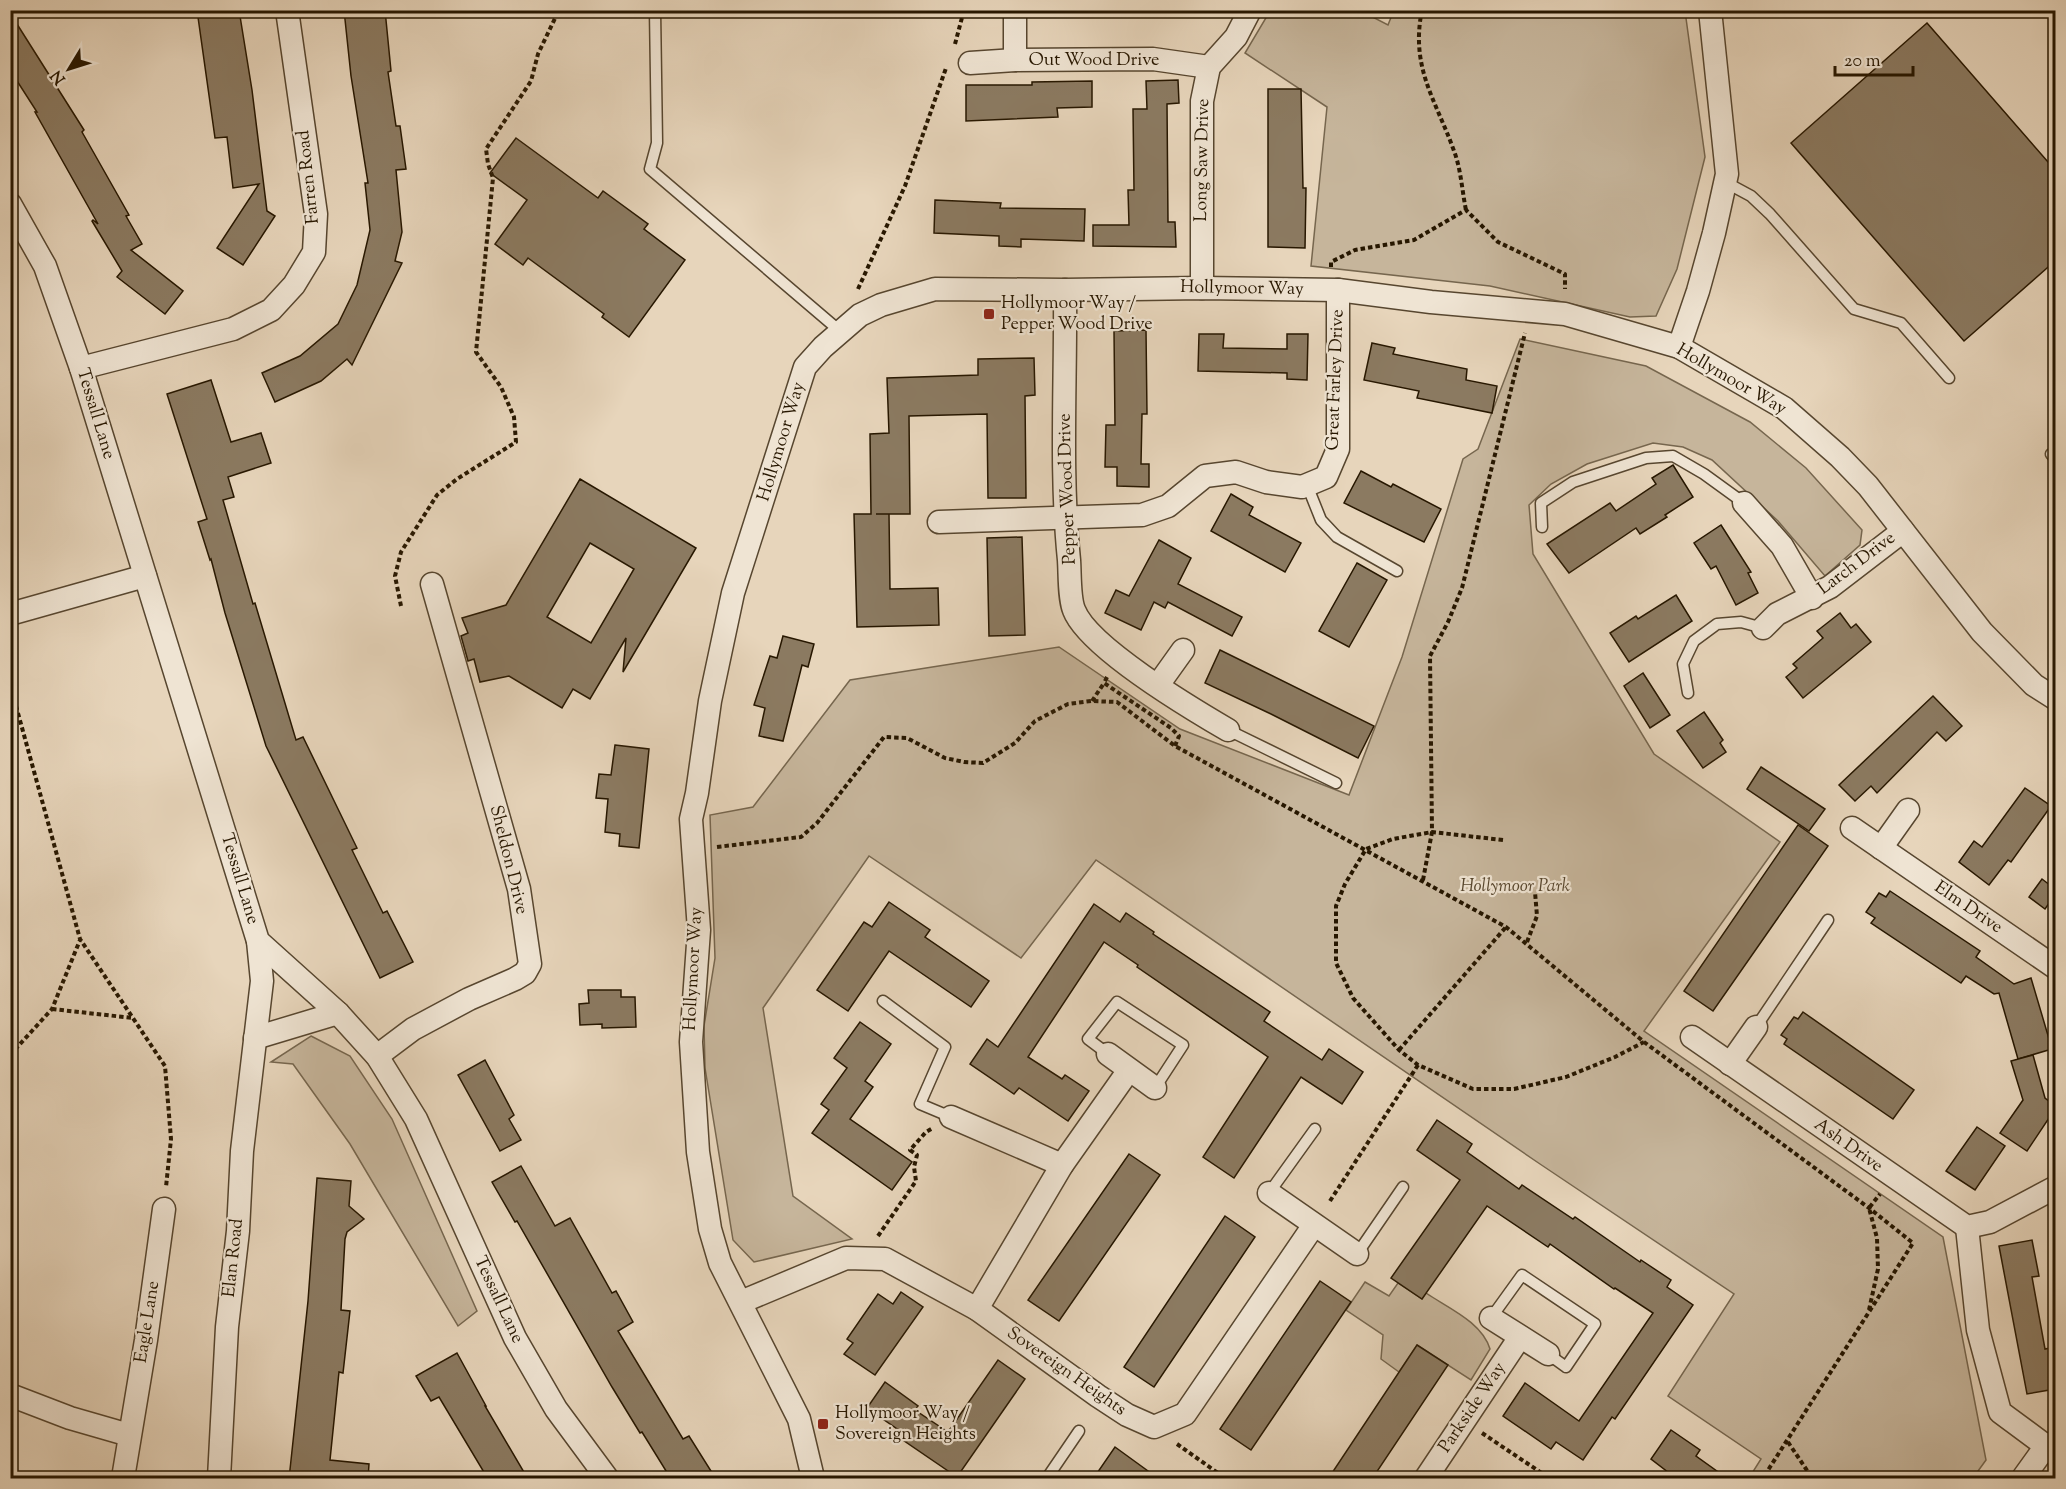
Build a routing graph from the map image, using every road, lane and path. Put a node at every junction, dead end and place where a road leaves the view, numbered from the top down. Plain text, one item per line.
1 (287, 10) edge
2 (559, 10) edge
3 (655, 10) edge
4 (964, 10) edge
5 (1250, 10) edge
6 (1422, 10) edge
7 (1710, 10) edge
8 (1015, 13) edge
9 (954, 46) dead end
10 (1015, 60) junction
11 (958, 64) joint
12 (1209, 67) junction
13 (1725, 182) junction
14 (10, 204) edge
15 (1466, 210) junction
16 (1202, 288) junction
17 (857, 290) dead end
18 (1065, 291) junction
19 (1334, 291) junction
20 (1531, 310) junction
21 (1565, 314) junction
22 (841, 332) junction
23 (1678, 347) junction
24 (81, 368) junction
25 (1949, 378) dead end
26 (1307, 485) junction
27 (1744, 503) joint
28 (1065, 518) junction
29 (939, 522) dead end
30 (1542, 527) dead end
31 (1903, 531) junction
32 (1397, 571) dead end
33 (145, 576) junction
34 (432, 584) dead end
35 (1812, 598) junction
36 (401, 606) dead end
37 (10, 614) edge
38 (1763, 628) joint
39 (1183, 650) dead end
40 (1104, 683) dead end
41 (10, 684) edge
42 (1158, 685) junction
43 (1688, 693) dead end
44 (2055, 699) edge
45 (1091, 701) junction
46 (1228, 730) joint
47 (1336, 783) dead end
48 (1908, 810) dead end
49 (1852, 828) dead end
50 (1432, 832) junction
51 (1503, 840) dead end
52 (692, 848) junction
53 (1881, 848) junction
54 (1366, 849) junction
55 (1423, 880) junction
56 (1535, 892) dead end
57 (1828, 920) dead end
58 (1506, 927) junction
59 (80, 939) junction
60 (258, 940) junction
61 (1527, 942) junction
62 (2055, 968) edge
63 (883, 1001) dead end
64 (52, 1009) junction
65 (338, 1013) junction
66 (134, 1018) junction
67 (1756, 1027) joint
68 (1692, 1037) dead end
69 (255, 1038) junction
70 (1644, 1042) junction
71 (1399, 1050) junction
72 (1108, 1054) joint
73 (10, 1055) edge
74 (376, 1056) junction
75 (1730, 1064) junction
76 (1418, 1065) junction
77 (1129, 1070) junction
78 (1155, 1088) joint
79 (951, 1117) junction
80 (1315, 1129) dead end
81 (1062, 1165) junction
82 (1403, 1187) dead end
83 (2055, 1187) edge
84 (1269, 1193) joint
85 (1330, 1201) dead end
86 (1869, 1208) junction
87 (164, 1209) joint
88 (1314, 1225) junction
89 (1967, 1227) junction
90 (1356, 1254) joint
91 (862, 1258) junction
92 (741, 1302) junction
93 (977, 1309) junction
94 (1868, 1313) junction
95 (1491, 1318) joint
96 (1520, 1337) junction
97 (1548, 1354) joint
98 (10, 1395) edge
99 (1465, 1420) junction
100 (1154, 1427) junction
101 (1079, 1431) dead end
102 (129, 1435) junction
103 (1788, 1442) junction
104 (2051, 1444) edge
105 (123, 1479) edge
106 (219, 1479) edge
107 (607, 1479) edge
108 (813, 1479) edge
109 (1047, 1479) edge
110 (1225, 1479) edge
111 (1426, 1479) edge
112 (1549, 1479) edge
113 (1763, 1479) edge
114 (1812, 1479) edge
115 (2023, 1479) edge

1 - 24 street, Farren Road
2 - 36 path
3 - 22 lane
4 - 9 path
5 - 12 street
6 - 15 path
7 - 13 street
8 - 10 street, Out Wood Drive
10 - 11 street, Out Wood Drive
10 - 12 street, Out Wood Drive
11 - 17 path
12 - 16 street, Long Saw Drive
13 - 23 street
13 - 25 lane
14 - 24 street, Tessall Lane
15 - 19 path
15 - 21 path
16 - 18 street, Hollymoor Way
16 - 19 street, Hollymoor Way
18 - 22 street, Hollymoor Way
18 - 28 street, Pepper Wood Drive
19 - 20 street, Hollymoor Way
19 - 26 street, Great Farley Drive
20 - 21 street, Hollymoor Way
20 - 50 path
21 - 23 street, Hollymoor Way
22 - 52 street, Hollymoor Way
23 - 31 street, Hollymoor Way
24 - 33 street, Tessall Lane
26 - 28 street
26 - 32 lane
27 - 30 lane, Larch Drive
27 - 35 street, Larch Drive
28 - 29 street
28 - 42 street, Pepper Wood Drive
31 - 35 street, Larch Drive
31 - 44 street, Hollymoor Way
33 - 37 street
33 - 60 street, Tessall Lane
34 - 74 street, Sheldon Drive
35 - 38 street, Larch Drive
38 - 43 lane
39 - 42 street
40 - 45 path
41 - 59 path
42 - 46 street, Pepper Wood Drive
45 - 52 path
45 - 54 path
46 - 47 lane
48 - 53 street
49 - 53 street, Elm Drive
50 - 51 path
50 - 54 path
50 - 55 path
52 - 92 street, Hollymoor Way
53 - 62 street, Elm Drive
54 - 55 path
54 - 71 path
55 - 58 path
56 - 61 path
57 - 67 lane
58 - 61 path
58 - 71 path
59 - 64 path
59 - 66 path
60 - 65 street, Tessall Lane
60 - 69 street, Elan Road
61 - 70 path
63 - 79 lane
64 - 66 path
64 - 73 path
65 - 69 street
65 - 74 street, Tessall Lane
66 - 87 path
67 - 75 street
68 - 75 street, Ash Drive
69 - 106 street, Elan Road
70 - 76 path
70 - 86 path
71 - 76 path
72 - 77 street
72 - 78 lane
74 - 107 street, Tessall Lane
75 - 89 street, Ash Drive
76 - 85 path
77 - 78 street
77 - 81 street
79 - 81 street
79 - 91 path
80 - 84 lane
81 - 93 street
82 - 90 lane
83 - 89 street
84 - 88 street
86 - 94 path
86 - 94 path
87 - 102 street, Eagle Lane
88 - 90 street
88 - 100 street
89 - 104 street
91 - 92 street, Sovereign Heights
91 - 93 street, Sovereign Heights
92 - 108 street, Hollymoor Way
93 - 100 street, Sovereign Heights
94 - 103 path
95 - 96 street
95 - 97 lane
96 - 97 street
96 - 99 street, Parkside Way
98 - 102 street
99 - 111 street, Parkside Way
99 - 112 path
100 - 110 path
101 - 109 lane
102 - 105 street, Eagle Lane
103 - 113 path
103 - 114 path
104 - 115 street

